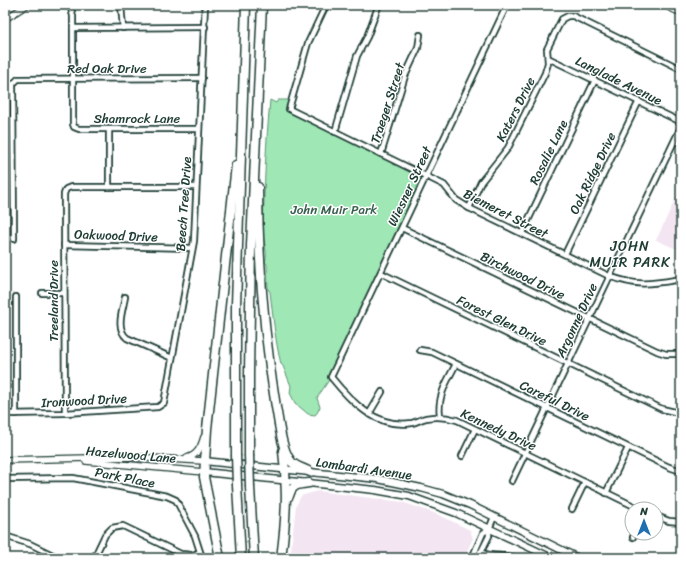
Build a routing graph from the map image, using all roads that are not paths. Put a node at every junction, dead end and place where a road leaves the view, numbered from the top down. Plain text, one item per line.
1 (27, 5) edge
2 (70, 5) edge
3 (122, 5) edge
4 (205, 5) edge
5 (246, 5) edge
6 (262, 5) edge
7 (326, 5) edge
8 (508, 5) edge
9 (664, 5) edge
10 (378, 7) dead end
11 (681, 13) edge
12 (5, 19) edge
13 (73, 28) junction
14 (123, 28) junction
15 (205, 28) junction
16 (420, 36) dead end
17 (548, 58) junction
18 (681, 69) edge
19 (202, 78) junction
20 (73, 79) junction
21 (595, 80) junction
22 (639, 102) junction
23 (681, 122) edge
24 (681, 127) edge
25 (200, 128) junction
26 (109, 129) junction
27 (335, 132) junction
28 (241, 143) junction
29 (255, 150) junction
30 (381, 154) junction
31 (426, 176) junction
32 (109, 187) junction
33 (196, 187) junction
34 (469, 208) junction
35 (402, 228) junction
36 (522, 233) junction
37 (14, 238) dead end
38 (64, 244) junction
39 (192, 248) junction
40 (565, 254) junction
41 (380, 273) junction
42 (609, 276) junction
43 (681, 280) edge
44 (42, 293) dead end
45 (64, 293) junction
46 (16, 297) dead end
47 (125, 297) dead end
48 (589, 319) junction
49 (420, 350) dead end
50 (681, 354) edge
51 (172, 358) junction
52 (456, 364) junction
53 (568, 364) junction
54 (331, 377) joint
55 (382, 392) dead end
56 (164, 403) joint
57 (547, 408) junction
58 (681, 412) edge
59 (65, 413) junction
60 (5, 414) edge
61 (16, 414) junction
62 (369, 414) junction
63 (440, 416) junction
64 (207, 429) junction
65 (475, 429) junction
66 (281, 435) junction
67 (628, 448) junction
68 (525, 453) junction
69 (462, 456) dead end
70 (56, 459) junction
71 (181, 459) junction
72 (5, 460) edge
73 (204, 461) junction
74 (286, 470) junction
75 (681, 470) edge
76 (204, 472) junction
77 (310, 472) junction
78 (5, 479) edge
79 (287, 480) junction
80 (512, 481) dead end
81 (585, 482) junction
82 (309, 483) junction
83 (606, 493) junction
84 (624, 501) edge
85 (286, 508) junction
86 (572, 509) dead end
87 (494, 517) junction
88 (664, 519) edge
89 (681, 522) edge
90 (489, 528) junction
91 (5, 536) edge
92 (200, 552) junction
93 (480, 552) junction
94 (59, 558) edge
95 (94, 558) edge
96 (202, 558) edge
97 (220, 558) edge
98 (241, 558) edge
99 (254, 558) edge
100 (282, 558) edge
101 (472, 558) edge
102 (478, 558) edge
103 (516, 558) edge
104 (552, 558) edge
105 (578, 558) edge

1 - 12 street
2 - 13 street
3 - 14 street
4 - 15 street, Beech Tree Drive
5 - 28 highway
6 - 29 highway
7 - 27 street, Biemeret Street
8 - 31 street, Wiesner Street
9 - 11 street
10 - 27 street
13 - 14 street
13 - 20 street
14 - 15 street
15 - 19 street, Beech Tree Drive
16 - 30 street, Traeger Street
17 - 18 street, Katers Drive
17 - 21 street, Langlade Avenue
17 - 34 street, Katers Drive
19 - 20 street, Red Oak Drive
19 - 25 street, Beech Tree Drive
20 - 26 street, Shamrock Lane
20 - 37 street, Red Oak Drive
21 - 22 street, Langlade Avenue
21 - 36 street, Rosalie Lane
22 - 23 street, Langlade Avenue
22 - 40 street, Oak Ridge Drive
24 - 42 street, Argonne Drive
25 - 26 street, Shamrock Lane
25 - 33 street, Beech Tree Drive
26 - 32 street
27 - 30 street, Biemeret Street
28 - 64 highway
28 - 98 highway, bridge
29 - 66 highway
29 - 99 highway, bridge
30 - 31 street, Biemeret Street
31 - 34 street, Biemeret Street
31 - 35 street, Wiesner Street
32 - 33 street
32 - 38 street, Treeland Drive
33 - 39 street, Beech Tree Drive
34 - 36 street, Biemeret Street
35 - 41 street, Wiesner Street
35 - 48 street, Birchwood Drive
36 - 40 street, Biemeret Street
38 - 39 street, Oakwood Drive
38 - 45 street, Treeland Drive
39 - 51 street, Beech Tree Drive
40 - 42 street, Biemeret Street
41 - 53 street, Forest Glen Drive
41 - 54 street, Wiesner Street
42 - 43 street, Biemeret Street
42 - 48 street, Argonne Drive
44 - 45 street
45 - 59 street, Treeland Drive
46 - 61 street
47 - 51 street
48 - 50 street, Birchwood Drive
48 - 53 street, Argonne Drive
49 - 52 street, Careful Drive
51 - 56 street, Beech Tree Drive
52 - 57 street, Careful Drive
52 - 63 street
53 - 57 street, Argonne Drive
53 - 58 street, Forest Glen Drive
54 - 62 street, Kennedy Drive
55 - 62 street
56 - 59 street, Ironwood Drive
57 - 67 street, Careful Drive
57 - 68 street, Argonne Drive
59 - 61 street, Ironwood Drive
60 - 61 street, Ironwood Drive
62 - 63 street, Kennedy Drive
63 - 65 street, Kennedy Drive
64 - 71 street
64 - 73 highway
65 - 68 street, Kennedy Drive
65 - 69 street
66 - 74 highway
66 - 77 highway
67 - 75 street, Careful Drive
67 - 83 street
68 - 80 street, Argonne Drive
68 - 81 street, Kennedy Drive
70 - 71 street, Hazelwood Lane
70 - 72 street, Hazelwood Lane
70 - 76 street, Hazelwood Lane
71 - 73 street, Hazelwood Lane
73 - 74 main road, Lombardi Avenue
73 - 76 highway
74 - 77 main road, Lombardi Avenue
74 - 79 highway
76 - 79 main road, Lombardi Avenue
76 - 97 highway
77 - 87 main road, Lombardi Avenue
78 - 92 street, Park Place
79 - 82 main road, Lombardi Avenue
79 - 85 highway
81 - 83 street, Kennedy Drive
81 - 86 street
82 - 85 highway
82 - 90 main road, Lombardi Avenue
83 - 84 street, Kennedy Drive
85 - 100 highway
87 - 90 street
87 - 105 main road, Lombardi Avenue
88 - 89 street
90 - 93 street
90 - 101 street
90 - 104 main road, Lombardi Avenue
91 - 94 street
92 - 95 street
92 - 96 street, Park Place
93 - 102 street
93 - 103 street

